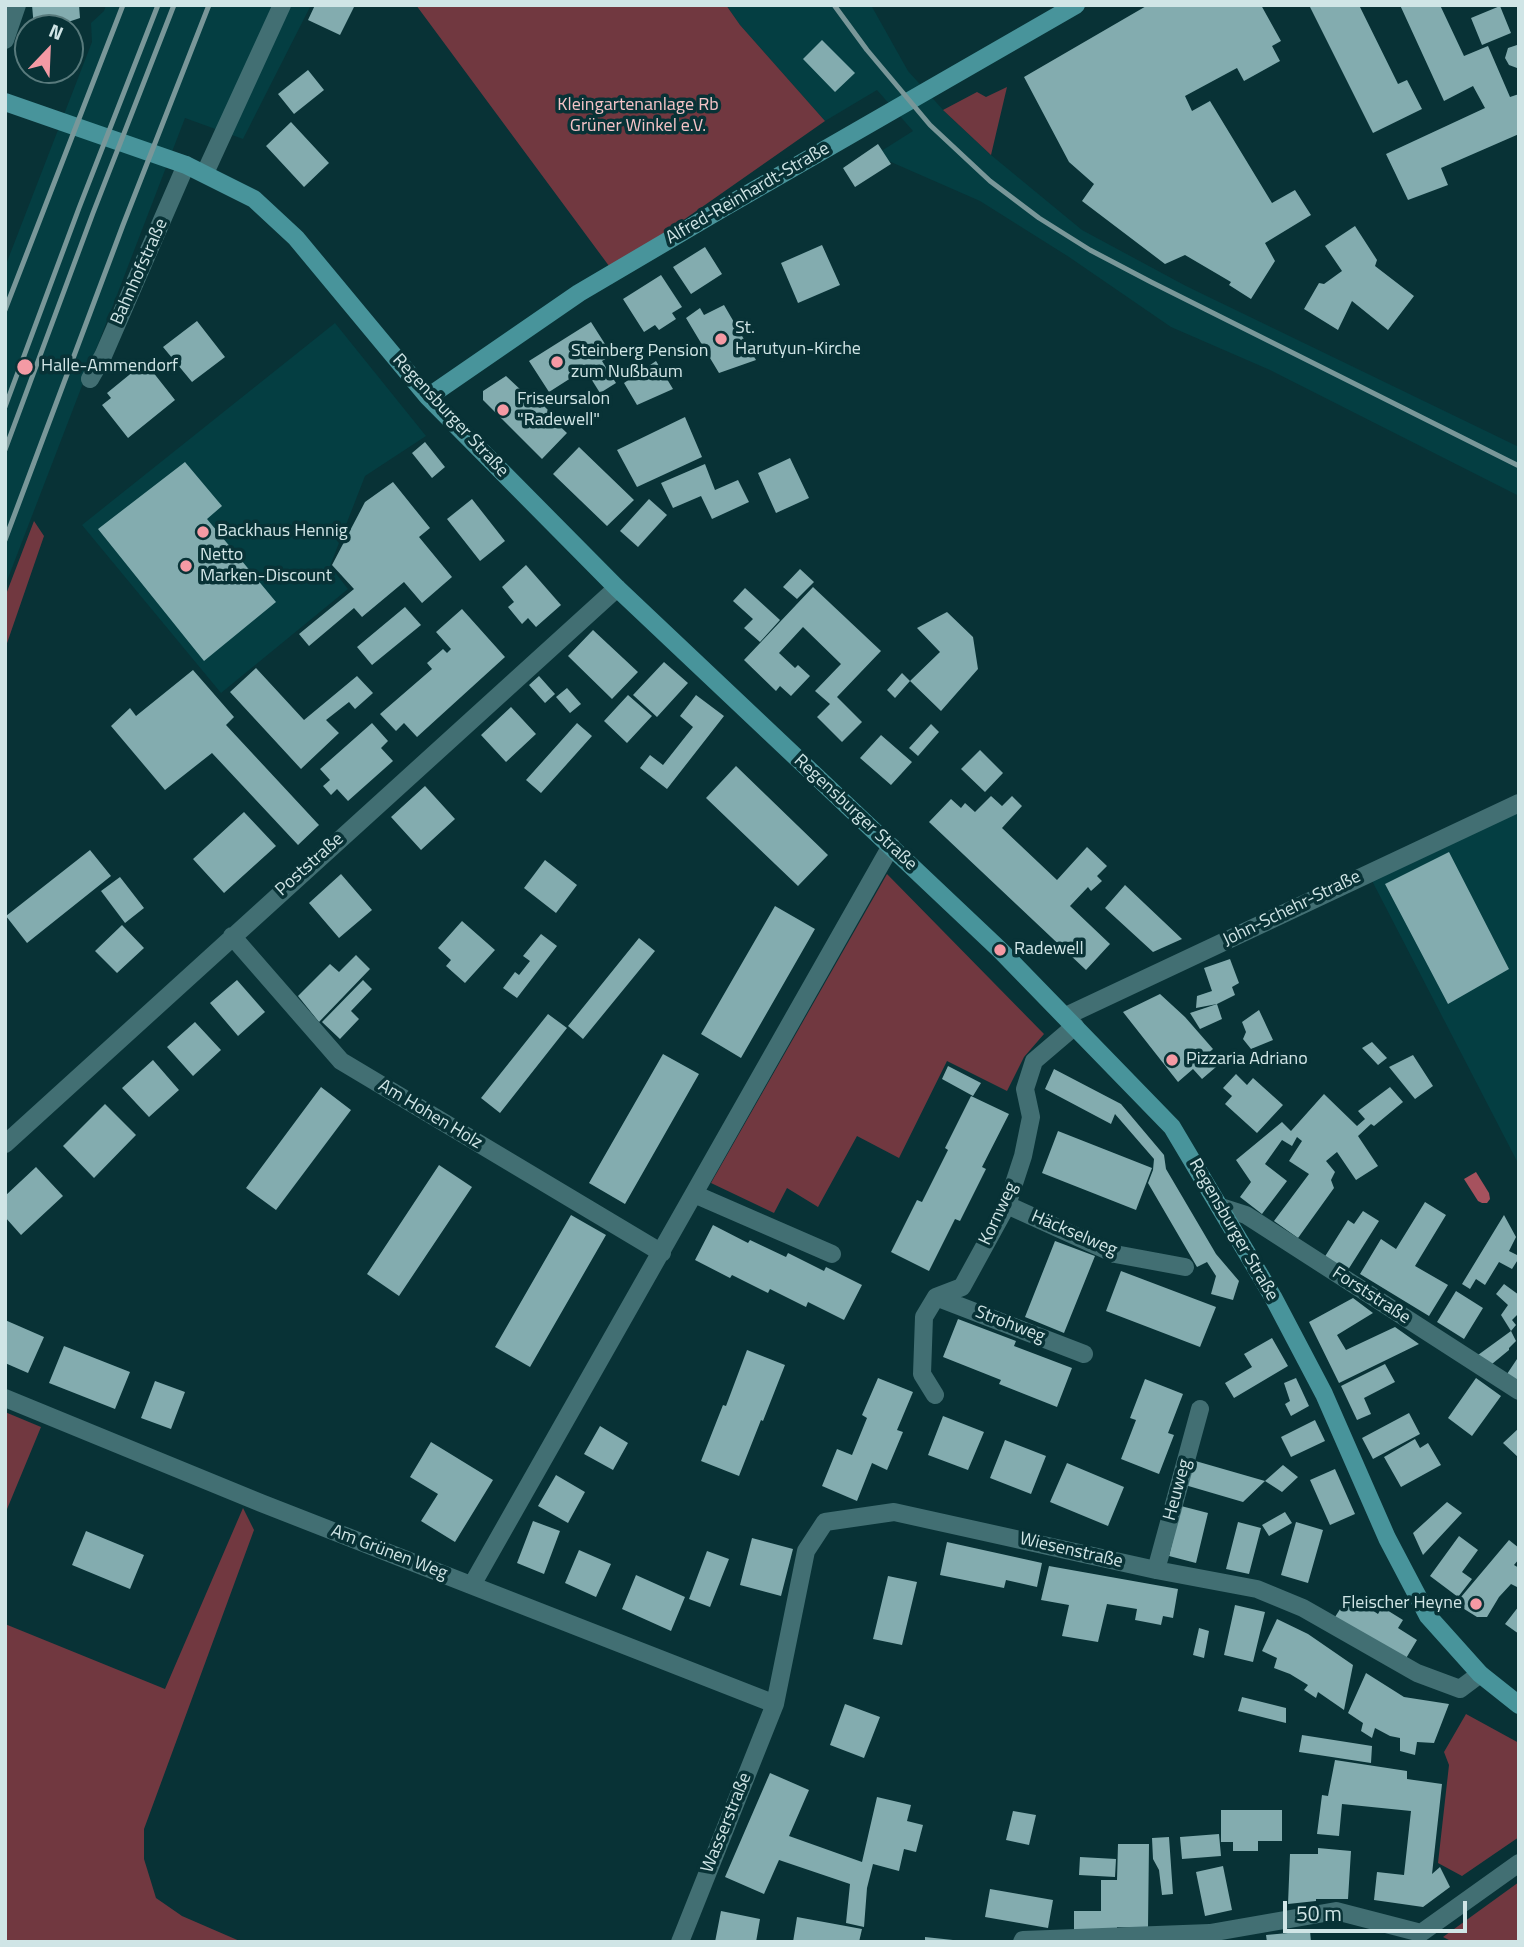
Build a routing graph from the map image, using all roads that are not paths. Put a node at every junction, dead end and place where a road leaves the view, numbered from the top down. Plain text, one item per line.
1 (17, 5) edge
2 (282, 5) edge
3 (1076, 5) edge
4 (5, 40) edge
5 (5, 102) edge
6 (186, 165) junction
7 (205, 173) junction
8 (90, 379) dead end
9 (428, 397) junction
10 (617, 588) junction
11 (1519, 803) edge
12 (891, 846) junction
13 (232, 936) junction
14 (1070, 1021) junction
15 (5, 1144) edge
16 (694, 1194) junction
17 (1007, 1205) junction
18 (1221, 1207) junction
19 (662, 1253) junction
20 (832, 1254) dead end
21 (1185, 1267) dead end
22 (936, 1297) junction
23 (1084, 1354) dead end
24 (1519, 1391) edge
25 (935, 1395) dead end
26 (5, 1398) edge
27 (1200, 1409) dead end
28 (1156, 1570) junction
29 (472, 1585) junction
30 (1480, 1674) junction
31 (775, 1704) junction
32 (1519, 1705) edge
33 (1519, 1863) edge
34 (1428, 1937) edge
35 (680, 1942) edge
36 (1022, 1942) edge

1 - 4 street
2 - 7 street
3 - 9 main road, Alfred-Reinhardt-Straße
5 - 6 main road, Regensburger Straße
6 - 7 main road, Regensburger Straße
6 - 8 street, Bahnhofstraße
7 - 9 main road, Regensburger Straße
9 - 10 main road, Regensburger Straße
10 - 12 main road, Regensburger Straße
10 - 13 street, Poststraße
11 - 14 street, John-Schehr-Straße
12 - 14 main road, Regensburger Straße
12 - 16 street
13 - 15 street, Poststraße
13 - 19 street, Am Hohen Holz
14 - 17 street, Kornweg
14 - 18 main road, Regensburger Straße
16 - 19 street
16 - 20 street
17 - 21 street, Häckselweg
17 - 22 street, Kornweg
18 - 24 street, Forststraße
18 - 30 main road, Regensburger Straße
19 - 29 street
22 - 23 street, Strohweg
22 - 25 street
26 - 29 street, Am Grünen Weg
27 - 28 street, Heuweg
28 - 30 street, Wiesenstraße
28 - 31 street, Wiesenstraße
29 - 31 street, Am Grünen Weg
30 - 32 main road, Regensburger Straße
31 - 35 street, Wasserstraße
33 - 34 street
34 - 36 street

